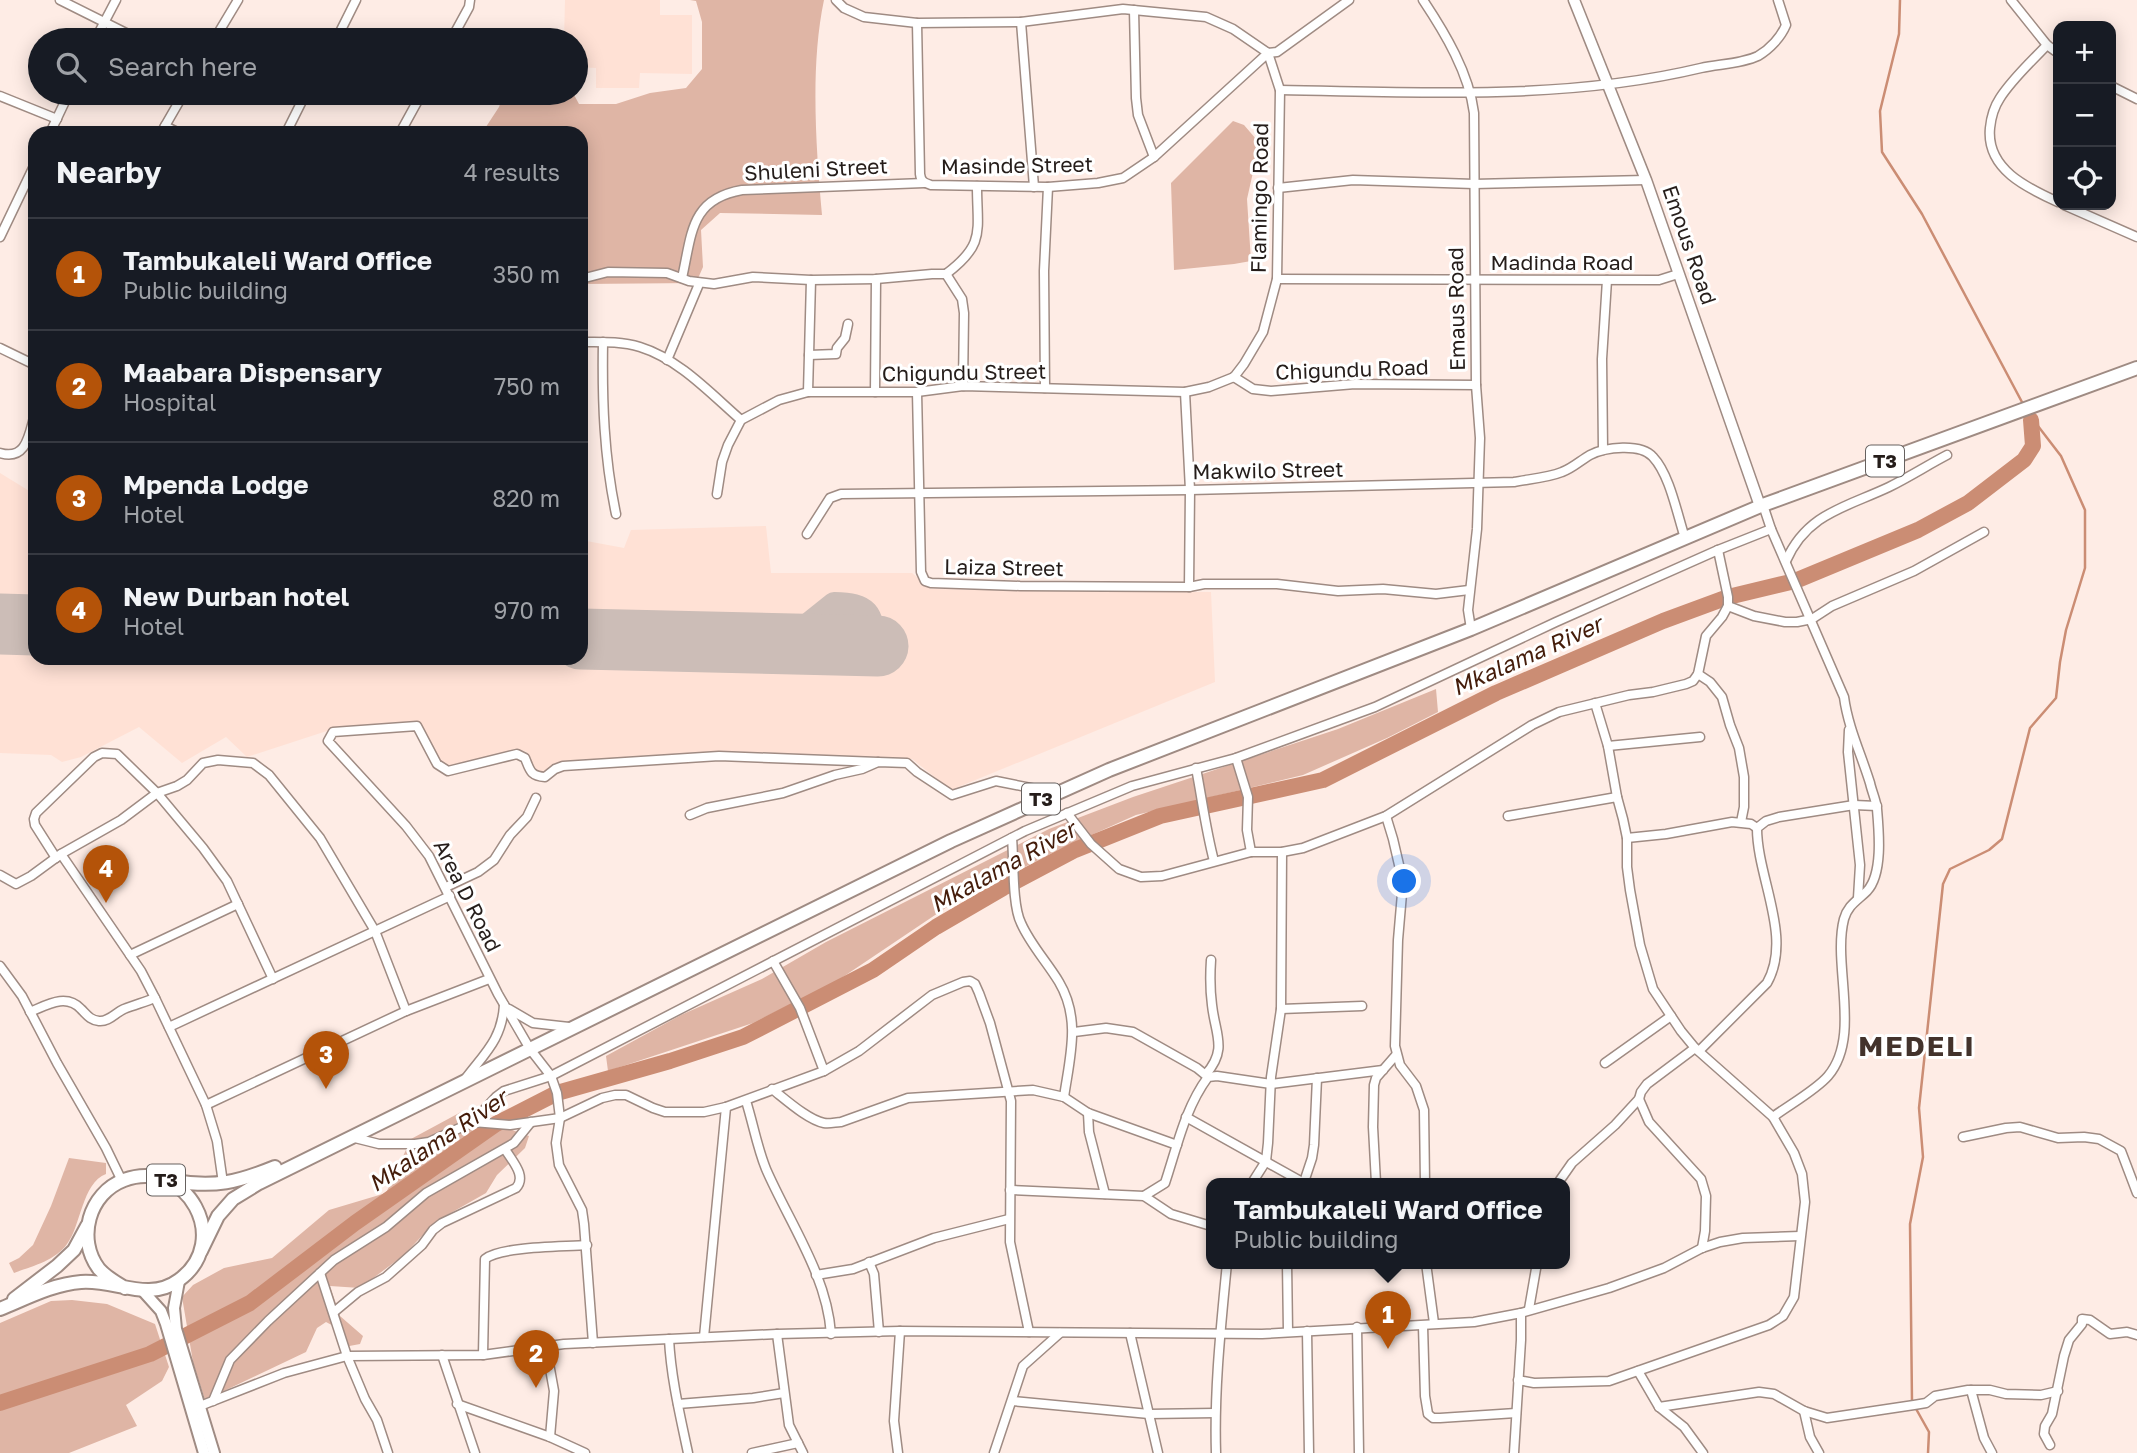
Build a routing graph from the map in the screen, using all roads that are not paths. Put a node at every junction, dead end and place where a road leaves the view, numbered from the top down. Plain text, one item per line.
1 (60, 0) edge
2 (116, 0) edge
3 (238, 0) edge
4 (356, 0) edge
5 (470, 0) edge
6 (836, 0) edge
7 (1089, 0) edge
8 (1349, 0) edge
9 (1423, 0) edge
10 (1574, 0) edge
11 (1778, 0) edge
12 (2011, 0) edge
13 (1134, 10) junction
14 (1090, 12) junction
15 (104, 22) junction
16 (1021, 22) junction
17 (917, 23) junction
18 (101, 28) edge
19 (116, 28) edge
20 (222, 28) edge
21 (342, 28) edge
22 (457, 28) edge
23 (2047, 45) junction
24 (2053, 49) edge
25 (1268, 53) junction
26 (1607, 86) junction
27 (2116, 88) edge
28 (1280, 90) junction
29 (1472, 93) junction
30 (0, 96) edge
31 (2137, 99) edge
32 (63, 105) edge
33 (177, 105) edge
34 (300, 105) edge
35 (415, 105) edge
36 (57, 119) junction
37 (54, 126) edge
38 (165, 126) edge
39 (290, 126) edge
40 (404, 126) edge
41 (1153, 157) junction
42 (28, 179) edge
43 (1646, 180) junction
44 (924, 183) junction
45 (1474, 184) junction
46 (976, 186) junction
47 (1034, 187) junction
48 (1048, 187) junction
49 (1278, 188) junction
50 (2053, 200) edge
51 (2075, 210) edge
52 (0, 237) edge
53 (2137, 237) edge
54 (946, 274) junction
55 (1678, 274) junction
56 (588, 277) edge
57 (682, 278) junction
58 (876, 279) junction
59 (1277, 279) junction
60 (811, 280) junction
61 (1607, 280) junction
62 (1474, 281) junction
63 (699, 284) junction
64 (848, 324) dead end
65 (588, 342) edge
66 (603, 342) junction
67 (0, 348) edge
68 (809, 355) junction
69 (667, 360) junction
70 (28, 362) edge
71 (2137, 368) edge
72 (1234, 377) junction
73 (1476, 385) junction
74 (963, 386) junction
75 (1045, 388) junction
76 (808, 392) junction
77 (875, 392) junction
78 (917, 392) junction
79 (1185, 392) junction
80 (741, 420) junction
81 (28, 435) edge
82 (1603, 450) junction
83 (0, 453) edge
84 (1947, 454) dead end
85 (1479, 483) junction
86 (1190, 490) junction
87 (718, 494) dead end
88 (919, 494) junction
89 (1762, 505) junction
90 (616, 514) dead end
91 (1771, 529) junction
92 (1984, 532) dead end
93 (807, 534) dead end
94 (1685, 538) junction
95 (1718, 550) junction
96 (1786, 561) junction
97 (1189, 587) junction
98 (1469, 590) junction
99 (1728, 606) junction
100 (1812, 619) junction
101 (1471, 629) junction
102 (1698, 674) junction
103 (1595, 702) junction
104 (1849, 726) junction
105 (1700, 737) dead end
106 (1608, 747) junction
107 (1236, 758) junction
108 (878, 762) junction
109 (1196, 768) junction
110 (157, 793) junction
111 (1056, 793) junction
112 (1617, 797) junction
113 (536, 798) dead end
114 (1854, 805) junction
115 (1877, 806) junction
116 (1067, 813) junction
117 (690, 815) dead end
118 (1386, 816) junction
119 (1508, 816) dead end
120 (1741, 822) junction
121 (1758, 828) junction
122 (1012, 838) junction
123 (1627, 838) junction
124 (1251, 852) junction
125 (1282, 852) junction
126 (58, 856) junction
127 (1214, 861) junction
128 (0, 875) edge
129 (448, 891) junction
130 (1858, 898) junction
131 (238, 904) junction
132 (375, 931) junction
133 (130, 954) junction
134 (1211, 960) dead end
135 (773, 961) junction
136 (0, 966) edge
137 (273, 979) junction
138 (489, 979) junction
139 (155, 998) junction
140 (504, 1005) junction
141 (1362, 1006) dead end
142 (1281, 1009) junction
143 (406, 1011) junction
144 (30, 1012) junction
145 (1671, 1016) junction
146 (169, 1027) junction
147 (575, 1027) junction
148 (1074, 1032) junction
149 (530, 1049) junction
150 (1697, 1049) junction
151 (1396, 1055) junction
152 (1605, 1063) dead end
153 (1383, 1070) junction
154 (824, 1071) junction
155 (551, 1076) junction
156 (1207, 1076) junction
157 (1317, 1078) junction
158 (464, 1081) junction
159 (1271, 1084) junction
160 (772, 1089) junction
161 (1009, 1091) junction
162 (1064, 1097) junction
163 (1639, 1099) junction
164 (746, 1101) junction
165 (206, 1105) junction
166 (726, 1107) junction
167 (1088, 1113) junction
168 (1773, 1116) junction
169 (1186, 1117) junction
170 (560, 1118) junction
171 (473, 1122) junction
172 (531, 1122) junction
173 (1962, 1137) dead end
174 (347, 1138) junction
175 (1177, 1145) junction
176 (505, 1149) junction
177 (1266, 1161) junction
178 (1255, 1178) edge
179 (1289, 1178) edge
180 (1306, 1178) edge
181 (1376, 1178) edge
182 (1426, 1178) edge
183 (1562, 1178) edge
184 (165, 1180) junction
185 (122, 1181) junction
186 (223, 1183) junction
187 (1010, 1190) junction
188 (2137, 1193) edge
189 (1105, 1194) junction
190 (1144, 1196) junction
191 (1009, 1219) junction
192 (1206, 1224) edge
193 (88, 1226) junction
194 (1800, 1236) junction
195 (587, 1245) junction
196 (1702, 1248) junction
197 (201, 1251) junction
198 (869, 1262) junction
199 (1226, 1269) edge
200 (1287, 1269) edge
201 (1426, 1269) edge
202 (1536, 1269) edge
203 (320, 1273) junction
204 (817, 1275) junction
205 (179, 1281) junction
206 (125, 1287) junction
207 (143, 1291) junction
208 (1525, 1311) junction
209 (334, 1312) junction
210 (1434, 1323) junction
211 (1423, 1326) junction
212 (1357, 1327) junction
213 (172, 1330) junction
214 (900, 1331) junction
215 (1287, 1331) junction
216 (1307, 1331) junction
217 (879, 1332) junction
218 (1028, 1332) junction
219 (1220, 1332) junction
220 (1060, 1333) junction
221 (1130, 1333) junction
222 (777, 1334) junction
223 (831, 1334) junction
224 (2137, 1335) edge
225 (704, 1337) junction
226 (669, 1339) junction
227 (593, 1343) junction
228 (547, 1346) junction
229 (442, 1355) junction
230 (483, 1355) junction
231 (347, 1356) junction
232 (181, 1362) junction
233 (1638, 1371) junction
234 (1518, 1380) junction
235 (1970, 1390) junction
236 (2058, 1391) junction
237 (784, 1393) junction
238 (213, 1401) junction
239 (1012, 1401) junction
240 (457, 1404) junction
241 (678, 1404) junction
242 (200, 1406) junction
243 (1659, 1407) junction
244 (1804, 1411) junction
245 (1215, 1413) junction
246 (1516, 1413) junction
247 (1149, 1414) junction
248 (550, 1437) junction
249 (798, 1443) junction
250 (2050, 1445) dead end
251 (204, 1453) edge
252 (214, 1453) edge
253 (387, 1453) edge
254 (475, 1453) edge
255 (585, 1453) edge
256 (688, 1453) edge
257 (752, 1453) edge
258 (803, 1453) edge
259 (898, 1453) edge
260 (994, 1453) edge
261 (1158, 1453) edge
262 (1216, 1453) edge
263 (1309, 1453) edge
264 (1360, 1453) edge
265 (1514, 1453) edge
266 (1703, 1453) edge
267 (1819, 1453) edge
268 (1992, 1453) edge

1 - 15 street
2 - 15 street
3 - 20 street
4 - 21 street
5 - 22 street
6 - 17 street
7 - 14 street
8 - 25 street, Masinde Street
9 - 29 street, Emaus Road
10 - 26 street, Emous Road
11 - 26 street
12 - 23 street
13 - 14 street
13 - 25 street
13 - 41 street
14 - 16 street
15 - 18 street
15 - 19 street
16 - 17 street
16 - 47 street
17 - 44 street, Masinde Street
23 - 24 street
23 - 50 street
25 - 28 street, Flamingo Road
25 - 41 street, Masinde Street
26 - 29 street
26 - 43 street, Emous Road
27 - 31 street
28 - 29 street
28 - 49 street, Flamingo Road
29 - 45 street, Emaus Road
30 - 36 street
32 - 36 street
33 - 38 street
34 - 39 street
35 - 40 street
36 - 37 street
41 - 48 street, Masinde Street
42 - 52 street
43 - 45 street
43 - 55 street, Emous Road
44 - 46 street, Masinde Street
44 - 57 street, Shuleni Street
45 - 49 street
45 - 62 street, Emaus Road
46 - 47 street, Masinde Street
46 - 54 street
47 - 48 street, Masinde Street
48 - 75 street
49 - 59 street, Flamingo Road
51 - 53 street
54 - 58 street
54 - 74 street
55 - 61 street, Madinda Road
55 - 89 street, Emous Road
56 - 57 street
57 - 63 street
58 - 60 street
58 - 77 street
59 - 62 street, Madinda Road
59 - 72 street, Flamingo Road
60 - 63 street
60 - 68 street
61 - 62 street, Madinda Road
61 - 82 street
62 - 73 street, Emaus Road
63 - 69 street
64 - 68 street
65 - 66 street
66 - 69 street
66 - 90 street
67 - 70 street
68 - 76 street
69 - 80 street
71 - 89 highway, T3
72 - 73 street, Chigundu Road
72 - 79 street, Chigundu Street
73 - 85 street, Emaus Road
74 - 75 street, Chigundu Street
74 - 78 street, Chigundu Street
75 - 79 street, Chigundu Street
76 - 77 street, Chigundu Street
76 - 80 street, Chigundu Street
77 - 78 street, Chigundu Street
78 - 88 street, Laiza Street
79 - 86 street
80 - 87 street
81 - 83 street
82 - 85 street, Makwilo Street
82 - 94 street, Makwilo Street
84 - 96 street
85 - 86 street, Makwilo Street
85 - 98 street, Emaus Road
86 - 88 street, Makwilo Street
86 - 97 street
88 - 93 street, Makwilo Street
88 - 97 street, Laiza Street
89 - 91 street
89 - 94 highway, T3
91 - 95 street
91 - 96 street
92 - 100 street
94 - 101 highway, T3
95 - 99 street
95 - 107 street
96 - 100 street
97 - 98 street
98 - 101 street, Emaus Road
99 - 100 street
99 - 102 street
100 - 104 street
101 - 111 highway, T3
102 - 103 street
102 - 120 street
103 - 106 street
103 - 118 street
104 - 114 street
104 - 115 street
105 - 106 street
106 - 112 street
107 - 109 street
107 - 124 street
108 - 111 street
108 - 117 street
108 - 129 street, Area D Road
109 - 116 street
109 - 127 street
110 - 126 street
110 - 126 street
110 - 131 street
110 - 132 street
111 - 147 highway, T3
112 - 119 street
112 - 123 street
113 - 129 street
114 - 115 street
114 - 121 street
114 - 130 street
115 - 130 street
116 - 122 street
116 - 127 street
118 - 125 street
118 - 151 street
120 - 121 street
120 - 123 street
121 - 150 street
122 - 135 street
122 - 148 street
123 - 145 street
124 - 125 street
124 - 127 street
125 - 142 street
126 - 128 street
126 - 133 street
129 - 132 street
129 - 138 street, Area D Road
130 - 168 street
131 - 133 street
131 - 137 street
132 - 137 street
132 - 143 street
133 - 139 street
134 - 156 street
135 - 154 street
135 - 155 street
136 - 144 street
137 - 146 street
138 - 140 street, Area D Road
138 - 143 street
139 - 144 street
139 - 146 street
140 - 147 street
140 - 149 street, Area D Road
140 - 158 street
141 - 142 street
142 - 159 street
143 - 165 street
144 - 185 street
145 - 150 street
145 - 152 street
146 - 165 street
147 - 149 highway, T3
148 - 156 street
148 - 162 street
149 - 155 street, Area D Road
149 - 158 highway, T3
150 - 163 street
150 - 168 street
151 - 153 street
151 - 182 street
153 - 157 street
153 - 181 street
154 - 160 street
154 - 161 street
155 - 170 street
155 - 171 street
156 - 159 street
156 - 169 street
157 - 159 street
157 - 180 street
158 - 174 highway, T3
159 - 177 street
160 - 161 street
160 - 164 street
161 - 162 street
161 - 187 street
162 - 167 street
163 - 183 street
163 - 196 street
164 - 166 street
164 - 204 street
165 - 186 street
166 - 170 street
166 - 225 street
167 - 175 street
167 - 189 street
168 - 194 street
169 - 175 street
169 - 177 street
170 - 172 street
170 - 195 street
171 - 172 street
171 - 174 street
172 - 176 street
173 - 188 street
174 - 186 highway, T3
174 - 197 highway, T3
175 - 190 street
176 - 203 street
176 - 209 street
177 - 178 street
177 - 179 street
184 - 185 highway, T3
184 - 186 highway, T3
184 - 197 highway, T3
185 - 193 highway, T3
187 - 189 street
187 - 191 street
189 - 190 street
190 - 192 street
191 - 198 street
191 - 218 street
193 - 206 highway, T3
193 - 206 highway, T3
194 - 196 street
194 - 233 street
195 - 227 street
195 - 230 street
196 - 208 street
197 - 205 highway, T3
198 - 204 street
198 - 217 street
199 - 219 street
200 - 215 street
201 - 210 street
202 - 208 street
203 - 209 street
203 - 238 street
204 - 223 street
205 - 207 highway, T3
205 - 213 main road
206 - 207 highway, T3
207 - 213 main road
208 - 210 street
208 - 234 street
209 - 231 street
210 - 211 street
211 - 212 street
211 - 246 street
212 - 216 street
212 - 264 street
213 - 232 main road
214 - 217 street
214 - 218 street
214 - 259 street
215 - 216 street
215 - 219 street
216 - 263 street
217 - 223 street
218 - 220 street
219 - 221 street
219 - 245 street
220 - 221 street
220 - 239 street
221 - 247 street
222 - 223 street
222 - 225 street
222 - 237 street
224 - 236 street
225 - 226 street
226 - 227 street
226 - 241 street
227 - 228 street
228 - 230 street
228 - 248 street
229 - 230 street
229 - 231 street
229 - 240 street
231 - 238 street
231 - 253 street
232 - 242 main road
232 - 251 main road
233 - 234 street
233 - 243 street
234 - 246 street
235 - 236 street
235 - 244 street
235 - 268 street
236 - 250 street
237 - 241 street
237 - 249 street
238 - 242 street
239 - 247 street
239 - 260 street
240 - 248 street
240 - 254 street
241 - 256 street
242 - 252 main road
243 - 244 street
243 - 266 street
244 - 267 street
245 - 247 street
245 - 262 street
246 - 265 street
247 - 261 street
248 - 255 street
249 - 257 street
249 - 258 street

